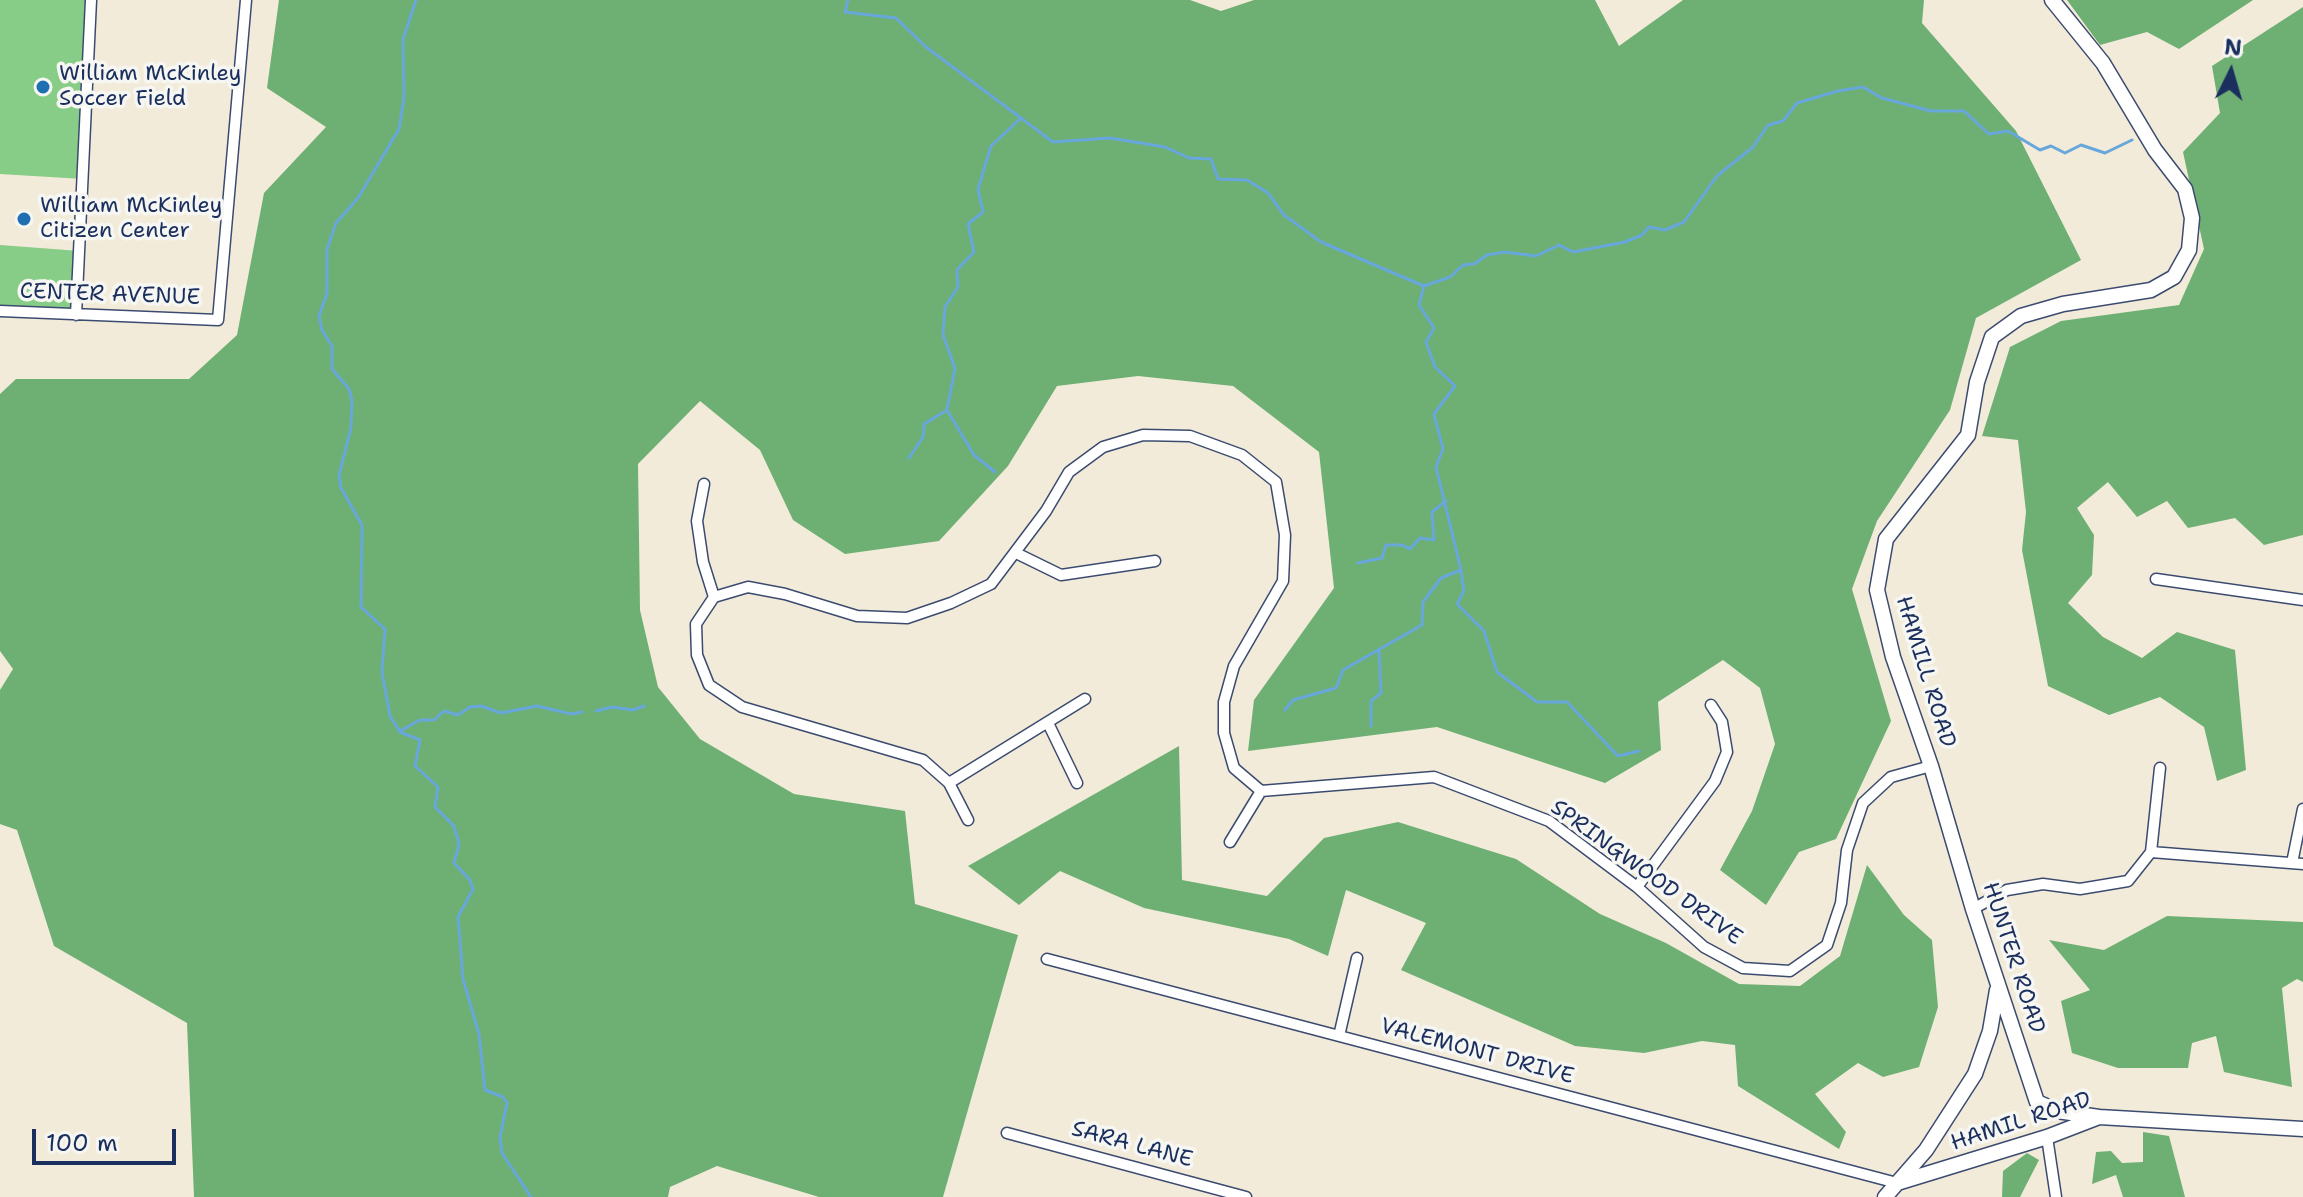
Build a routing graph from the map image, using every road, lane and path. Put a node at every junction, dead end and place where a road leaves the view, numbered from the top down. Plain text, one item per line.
1 (91, 0) edge
2 (246, 0) edge
3 (2052, 0) edge
4 (0, 311) edge
5 (76, 315) junction
6 (704, 484) dead end
7 (1016, 553) junction
8 (1155, 561) dead end
9 (2156, 579) dead end
10 (714, 597) junction
11 (2303, 600) edge
12 (1085, 699) dead end
13 (1711, 705) dead end
14 (1048, 723) junction
15 (1931, 766) junction
16 (2160, 768) dead end
17 (949, 783) junction
18 (1077, 783) dead end
19 (1261, 791) junction
20 (2303, 809) edge
21 (968, 820) dead end
22 (1230, 842) dead end
23 (2151, 852) junction
24 (2298, 864) edge
25 (1637, 887) junction
26 (1973, 909) junction
27 (1357, 958) dead end
28 (1047, 959) dead end
29 (1998, 987) junction
30 (1339, 1036) junction
31 (2099, 1117) junction
32 (2303, 1129) edge
33 (1007, 1133) dead end
34 (2047, 1137) junction
35 (1897, 1183) junction
36 (1246, 1197) edge
37 (1885, 1197) edge
38 (2056, 1197) edge

1 - 5 street
2 - 5 street, CENTER AVENUE
3 - 15 street, HAMILL ROAD
4 - 5 street, CENTER AVENUE
6 - 10 street
7 - 8 street
7 - 10 street
7 - 19 street
9 - 11 street
10 - 17 street
12 - 14 street
13 - 25 street
14 - 17 street
14 - 18 street
15 - 25 street, SPRINGWOOD DRIVE
15 - 26 street, HUNTER ROAD
16 - 23 street
17 - 21 street
19 - 22 street
19 - 25 street, SPRINGWOOD DRIVE
20 - 24 street
23 - 24 street
23 - 26 street
26 - 29 street, HUNTER ROAD
27 - 30 street
28 - 30 street, VALEMONT DRIVE
29 - 31 street, HUNTER ROAD
29 - 35 street, HAMIL ROAD
30 - 35 street, VALEMONT DRIVE
31 - 32 street, HAMIL ROAD
31 - 34 street, HAMIL ROAD
33 - 36 street, SARA LANE
34 - 35 street, HAMIL ROAD
34 - 38 street
35 - 37 street, HAMIL ROAD

